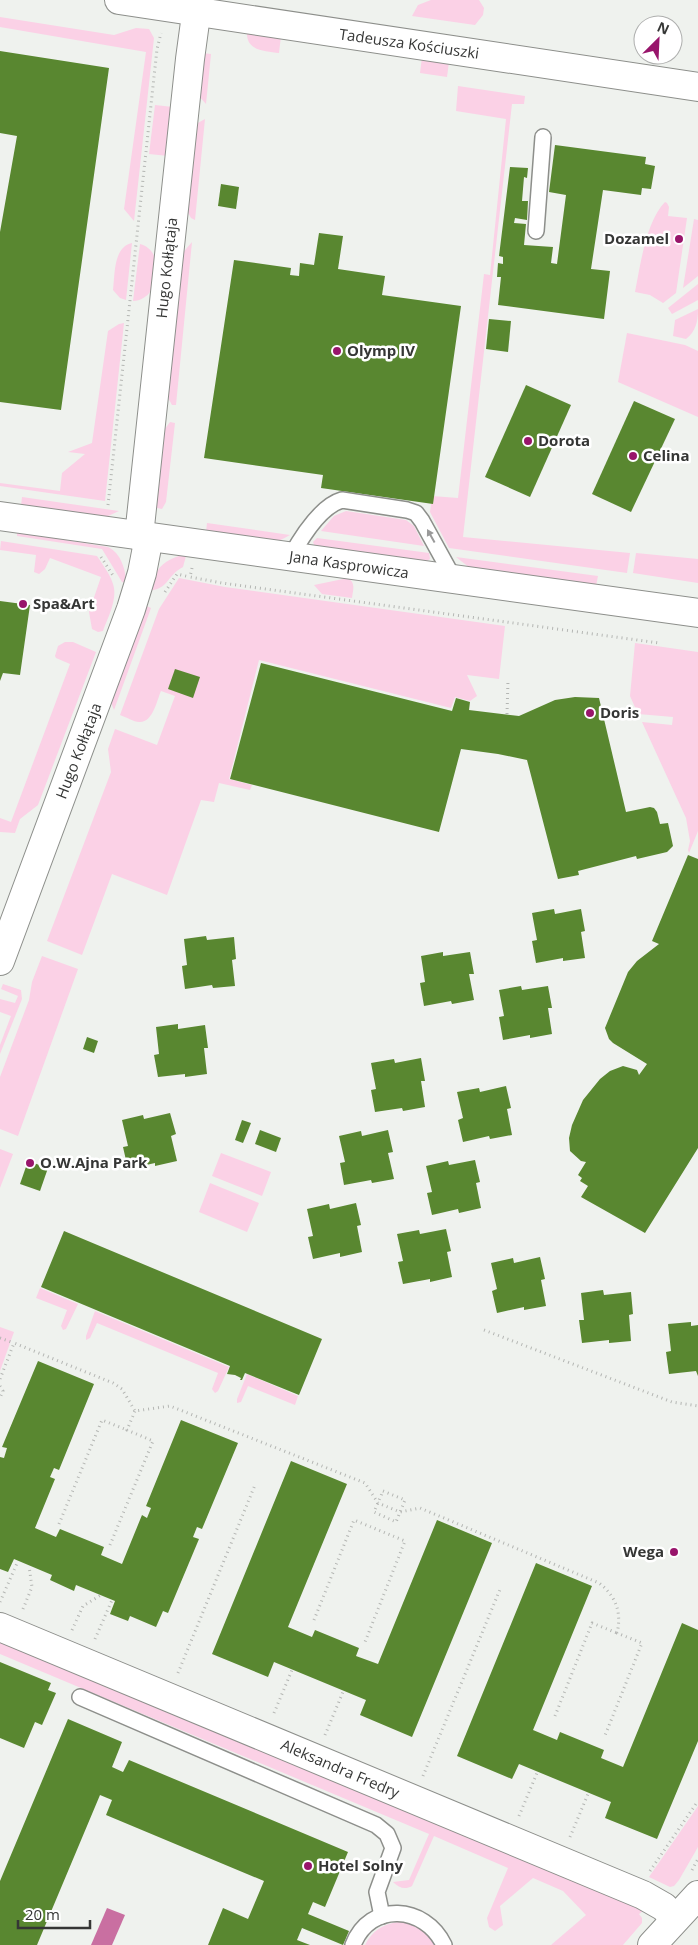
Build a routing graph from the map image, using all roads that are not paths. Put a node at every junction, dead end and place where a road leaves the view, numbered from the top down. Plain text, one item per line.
1 (119, 0) edge
2 (197, 6) edge
3 (698, 87) edge
4 (542, 137) dead end
5 (536, 231) dead end
6 (0, 516) edge
7 (144, 537) junction
8 (290, 556) junction
9 (454, 579) junction
10 (698, 613) edge
11 (0, 961) edge
12 (0, 1627) edge
13 (80, 1697) dead end
14 (698, 1895) edge
15 (382, 1916) junction
16 (675, 1919) junction
17 (353, 1945) edge
18 (444, 1945) edge
19 (652, 1945) edge

1 - 2 street, Tadeusza Kościuszki
2 - 3 street, Tadeusza Kościuszki
2 - 7 street, Hugo Kołłątaja
4 - 5 lane
6 - 7 street, Jana Kasprowicza
7 - 8 street, Jana Kasprowicza
7 - 11 street, Hugo Kołłątaja
8 - 9 street, Jana Kasprowicza
9 -> 8 lane
9 - 10 street, Jana Kasprowicza
12 - 16 street, Aleksandra Fredry
13 - 15 lane
14 - 16 street
15 - 17 lane
15 - 18 lane
16 - 19 street

